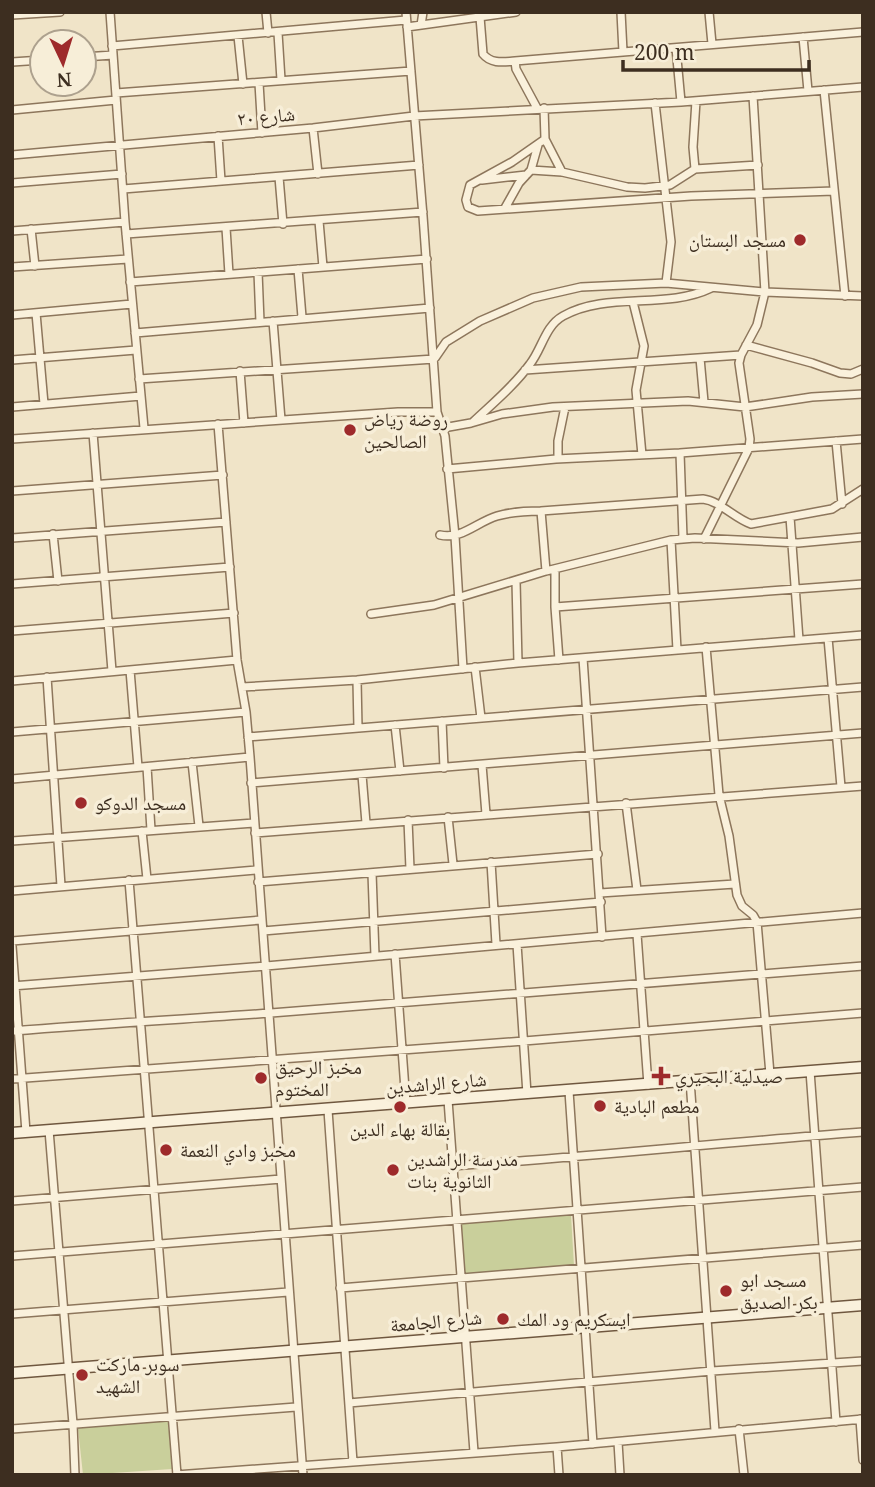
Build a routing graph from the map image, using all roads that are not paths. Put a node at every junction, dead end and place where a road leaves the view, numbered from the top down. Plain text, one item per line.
1 (60, 12) edge
2 (110, 12) edge
3 (266, 12) edge
4 (423, 12) edge
5 (516, 12) edge
6 (621, 12) edge
7 (709, 12) edge
8 (12, 15) edge
9 (480, 17) junction
10 (406, 20) edge
11 (421, 25) junction
12 (863, 32) edge
13 (268, 33) junction
14 (278, 33) junction
15 (238, 36) junction
16 (803, 37) junction
17 (712, 44) junction
18 (676, 48) junction
19 (113, 51) junction
20 (624, 52) junction
21 (98, 54) edge
22 (515, 61) junction
23 (411, 71) junction
24 (281, 80) junction
25 (259, 83) junction
26 (243, 84) junction
27 (863, 87) edge
28 (824, 90) junction
29 (808, 92) junction
30 (116, 96) junction
31 (754, 96) junction
32 (696, 101) junction
33 (681, 102) junction
34 (655, 103) junction
35 (541, 108) junction
36 (12, 110) edge
37 (414, 116) junction
38 (313, 128) junction
39 (262, 133) junction
40 (218, 136) junction
41 (542, 142) junction
42 (120, 145) junction
43 (12, 155) edge
44 (419, 165) junction
45 (758, 165) junction
46 (695, 169) junction
47 (528, 172) junction
48 (562, 172) junction
49 (122, 174) junction
50 (318, 174) junction
51 (279, 177) junction
52 (221, 181) junction
53 (478, 181) junction
54 (12, 183) edge
55 (664, 186) junction
56 (123, 189) junction
57 (834, 191) junction
58 (760, 194) junction
59 (666, 197) junction
60 (505, 208) junction
61 (423, 212) junction
62 (319, 221) junction
63 (125, 222) junction
64 (283, 223) junction
65 (226, 228) junction
66 (31, 229) junction
67 (12, 231) edge
68 (126, 234) junction
69 (128, 259) junction
70 (427, 259) junction
71 (35, 266) junction
72 (12, 267) edge
73 (323, 267) junction
74 (298, 269) junction
75 (258, 272) junction
76 (229, 274) junction
77 (130, 282) junction
78 (666, 283) junction
79 (712, 288) junction
80 (765, 292) junction
81 (845, 296) junction
82 (863, 296) edge
83 (633, 302) junction
84 (132, 304) junction
85 (430, 308) junction
86 (36, 313) junction
87 (12, 315) edge
88 (302, 317) junction
89 (274, 321) junction
90 (260, 322) junction
91 (135, 333) junction
92 (746, 345) junction
93 (136, 350) junction
94 (741, 355) junction
95 (40, 358) junction
96 (700, 358) junction
97 (434, 359) junction
98 (12, 360) edge
99 (643, 362) junction
100 (277, 369) junction
101 (863, 369) edge
102 (526, 370) junction
103 (240, 371) junction
104 (139, 379) junction
105 (863, 394) edge
106 (141, 396) junction
107 (704, 402) junction
108 (44, 404) junction
109 (637, 404) junction
110 (12, 407) edge
111 (565, 407) junction
112 (745, 407) junction
113 (437, 412) junction
114 (281, 420) junction
115 (244, 423) junction
116 (471, 423) junction
117 (218, 424) junction
118 (144, 428) junction
119 (443, 428) junction
120 (93, 433) junction
121 (12, 439) edge
122 (863, 439) edge
123 (836, 441) junction
124 (748, 448) junction
125 (680, 453) junction
126 (642, 455) junction
127 (558, 458) junction
128 (447, 469) junction
129 (223, 475) junction
130 (98, 484) junction
131 (863, 489) edge
132 (12, 491) edge
133 (680, 500) junction
134 (842, 504) junction
135 (721, 507) junction
136 (541, 511) junction
137 (790, 517) junction
138 (226, 522) junction
139 (101, 530) junction
140 (54, 534) junction
141 (440, 536) dead end
142 (455, 536) junction
143 (863, 537) edge
144 (12, 538) edge
145 (683, 538) junction
146 (704, 538) junction
147 (671, 540) junction
148 (792, 542) junction
149 (230, 567) junction
150 (555, 569) junction
151 (546, 571) junction
152 (105, 578) junction
153 (58, 581) junction
154 (516, 581) junction
155 (12, 584) edge
156 (863, 584) edge
157 (795, 588) junction
158 (459, 598) junction
159 (675, 598) junction
160 (555, 607) junction
161 (233, 613) junction
162 (371, 614) dead end
163 (108, 624) junction
164 (12, 631) edge
165 (863, 635) edge
166 (828, 638) junction
167 (799, 640) junction
168 (706, 647) junction
169 (677, 650) junction
170 (583, 658) junction
171 (237, 660) junction
172 (559, 660) junction
173 (518, 663) junction
174 (475, 667) junction
175 (463, 669) junction
176 (130, 670) junction
177 (113, 671) junction
178 (47, 677) junction
179 (358, 680) junction
180 (12, 681) edge
181 (242, 687) junction
182 (863, 687) edge
183 (832, 689) junction
184 (710, 698) junction
185 (587, 710) junction
186 (246, 712) junction
187 (481, 718) junction
188 (134, 721) junction
189 (442, 721) junction
190 (396, 726) junction
191 (51, 728) junction
192 (358, 728) junction
193 (12, 732) edge
194 (863, 733) edge
195 (837, 735) junction
196 (248, 737) junction
197 (714, 745) junction
198 (250, 757) junction
199 (590, 757) junction
200 (192, 762) junction
201 (482, 765) junction
202 (138, 767) junction
203 (147, 767) junction
204 (444, 768) junction
205 (400, 771) junction
206 (362, 775) junction
207 (55, 776) junction
208 (12, 779) edge
209 (251, 783) junction
210 (863, 786) edge
211 (841, 787) junction
212 (719, 795) junction
213 (626, 803) junction
214 (594, 807) junction
215 (486, 814) junction
216 (448, 817) junction
217 (408, 820) junction
218 (254, 823) junction
219 (366, 823) junction
220 (198, 826) junction
221 (147, 830) junction
222 (255, 833) junction
223 (59, 838) junction
224 (12, 841) edge
225 (598, 854) junction
226 (491, 862) junction
227 (453, 864) junction
228 (410, 869) junction
229 (257, 870) junction
230 (372, 873) junction
231 (147, 879) junction
232 (130, 880) junction
233 (258, 882) junction
234 (735, 884) junction
235 (61, 886) junction
236 (638, 890) junction
237 (12, 891) edge
238 (600, 893) junction
239 (601, 902) junction
240 (494, 911) junction
241 (863, 913) edge
242 (261, 920) junction
243 (373, 922) junction
244 (757, 922) junction
245 (262, 931) junction
246 (134, 932) junction
247 (637, 934) junction
248 (602, 937) junction
249 (12, 944) edge
250 (496, 944) junction
251 (517, 944) junction
252 (396, 954) junction
253 (375, 956) junction
254 (863, 965) edge
255 (266, 967) junction
256 (762, 973) junction
257 (136, 977) junction
258 (641, 984) junction
259 (14, 986) edge
260 (521, 992) junction
261 (399, 1002) junction
262 (270, 1013) junction
263 (863, 1013) edge
264 (766, 1020) junction
265 (140, 1021) junction
266 (643, 1029) junction
267 (15, 1031) edge
268 (524, 1041) junction
269 (403, 1050) junction
270 (272, 1060) junction
271 (863, 1067) edge
272 (144, 1069) junction
273 (810, 1071) junction
274 (770, 1074) junction
275 (22, 1078) junction
276 (12, 1079) edge
277 (690, 1080) junction
278 (648, 1085) junction
279 (569, 1091) junction
280 (527, 1094) junction
281 (448, 1100) junction
282 (406, 1103) junction
283 (328, 1110) junction
284 (276, 1114) junction
285 (148, 1122) junction
286 (49, 1130) junction
287 (26, 1132) junction
288 (863, 1132) edge
289 (12, 1133) edge
290 (815, 1135) junction
291 (694, 1145) junction
292 (572, 1158) junction
293 (452, 1166) junction
294 (281, 1179) junction
295 (863, 1187) edge
296 (155, 1189) junction
297 (820, 1191) junction
298 (55, 1198) junction
299 (12, 1201) edge
300 (698, 1201) junction
301 (576, 1211) junction
302 (456, 1221) junction
303 (337, 1231) junction
304 (285, 1235) junction
305 (863, 1245) edge
306 (160, 1246) junction
307 (823, 1248) junction
308 (59, 1252) junction
309 (12, 1256) edge
310 (702, 1258) junction
311 (581, 1269) junction
312 (460, 1279) junction
313 (340, 1288) junction
314 (288, 1292) junction
315 (162, 1301) junction
316 (863, 1305) edge
317 (827, 1308) junction
318 (63, 1310) junction
319 (12, 1314) edge
320 (707, 1318) junction
321 (585, 1327) junction
322 (465, 1336) junction
323 (345, 1347) junction
324 (293, 1351) junction
325 (168, 1360) junction
326 (863, 1361) edge
327 (831, 1364) junction
328 (69, 1369) junction
329 (712, 1371) junction
330 (12, 1373) edge
331 (590, 1383) junction
332 (469, 1392) junction
333 (349, 1403) junction
334 (296, 1407) junction
335 (173, 1415) junction
336 (861, 1419) edge
337 (836, 1422) junction
338 (73, 1424) junction
339 (12, 1429) edge
340 (739, 1429) junction
341 (715, 1431) junction
342 (618, 1442) junction
343 (593, 1444) junction
344 (557, 1447) junction
345 (474, 1452) junction
346 (863, 1460) edge
347 (354, 1462) junction
348 (302, 1465) junction
349 (75, 1475) edge
350 (177, 1475) edge
351 (303, 1475) edge
352 (559, 1475) edge
353 (620, 1475) edge
354 (744, 1475) edge

1 - 8 street
2 - 19 street
3 - 13 street
4 - 11 street
5 - 9 street
6 - 20 street
7 - 17 street
9 - 11 street
9 - 22 street
10 - 11 street
10 - 14 street
10 - 23 street
12 - 16 street
13 - 14 street
13 - 15 street
14 - 24 street
15 - 19 street
15 - 26 street
16 - 17 street
16 - 29 street
17 - 18 street
18 - 20 street
18 - 33 street
19 - 21 street
19 - 30 street
20 - 22 street
22 - 35 street
23 - 24 street
23 - 37 street
24 - 25 street
25 - 26 street
25 - 39 street
26 - 30 street
27 - 28 street, شارع ٢٠
28 - 29 street, شارع ٢٠
28 - 57 street
29 - 31 street, شارع ٢٠
30 - 36 street
30 - 42 street
31 - 32 street, شارع ٢٠
31 - 45 street
32 - 33 street, شارع ٢٠
32 - 46 street
33 - 34 street, شارع ٢٠
34 - 35 street, شارع ٢٠
34 - 55 street
35 - 37 street, شارع ٢٠
35 - 41 street
37 - 38 street, شارع ٢٠
37 - 44 street
38 - 39 street, شارع ٢٠
38 - 50 street
39 - 40 street, شارع ٢٠
40 - 42 street, شارع ٢٠
40 - 52 street
41 - 47 street
41 - 48 street
41 - 53 street
42 - 43 street, شارع ٢٠
42 - 49 street
44 - 50 street
44 - 61 street
45 - 46 street
45 - 58 street
46 - 55 street
47 - 48 street
47 - 53 street
47 - 60 street
48 - 55 street
49 - 54 street
49 - 56 street
50 - 51 street
51 - 52 street
51 - 64 street
52 - 56 street
53 - 60 street
55 - 59 street
56 - 63 street
57 - 58 street
57 - 81 street
58 - 59 street
58 - 80 street
59 - 60 street
59 - 78 street
61 - 62 street
61 - 70 street
62 - 64 street
62 - 73 street
63 - 66 street
63 - 68 street
64 - 65 street
65 - 68 street
65 - 76 street
66 - 67 street
66 - 71 street
68 - 69 street
69 - 71 street
69 - 77 street
70 - 73 street
70 - 85 street
71 - 72 street
73 - 74 street
74 - 75 street
74 - 88 street
75 - 76 street
75 - 90 street
76 - 77 street
77 - 84 street
78 - 79 street
78 - 97 street
79 - 80 street
79 - 83 street
80 - 81 street
80 - 92 street
81 - 82 street
83 - 99 street
83 - 102 street
84 - 86 street
84 - 91 street
85 - 88 street
85 - 97 street
86 - 87 street
86 - 95 street
88 - 89 street
89 - 90 street
89 - 100 street
90 - 91 street
91 - 93 street
92 - 94 street
92 - 101 street
93 - 95 street
93 - 104 street
94 - 96 street
94 - 112 street
95 - 98 street
95 - 108 street
96 - 99 street
96 - 107 street
97 - 100 street
97 - 113 street
99 - 102 street
99 - 109 street
100 - 103 street
100 - 114 street
102 - 116 street
103 - 104 street
103 - 115 street
104 - 106 street
105 - 112 street
106 - 108 street
106 - 118 street
107 - 109 street
107 - 112 street
108 - 110 street
109 - 111 street
109 - 126 street
111 - 116 street
111 - 127 street
112 - 124 street
113 - 114 street
113 - 119 street
114 - 115 street
115 - 117 street
116 - 119 street
117 - 118 street
117 - 129 street
118 - 120 street
119 - 128 street
120 - 121 street
120 - 130 street
122 - 123 street
123 - 124 street
123 - 134 street
124 - 125 street
124 - 135 street
125 - 126 street
125 - 133 street
126 - 127 street
127 - 128 street
128 - 142 street
129 - 130 street
129 - 138 street
130 - 132 street
130 - 139 street
131 - 134 street
133 - 135 street
133 - 136 street
133 - 145 street
134 - 137 street
135 - 137 street
135 - 146 street
136 - 142 street
136 - 151 street
137 - 148 street
138 - 139 street
138 - 149 street
139 - 140 street
139 - 152 street
140 - 144 street
140 - 153 street
141 - 142 street
142 - 158 street
143 - 148 street
145 - 146 street
145 - 147 street
146 - 148 street
147 - 150 street
147 - 159 street
148 - 157 street
149 - 152 street
149 - 161 street
150 - 151 street
150 - 160 street
151 - 154 street
152 - 153 street
152 - 163 street
153 - 155 street
154 - 158 street
154 - 173 street
156 - 157 street
157 - 159 street
157 - 167 street
158 - 162 street
158 - 175 street
159 - 160 street
159 - 169 street
160 - 172 street
161 - 163 street
161 - 171 street
163 - 164 street
163 - 177 street
165 - 166 street
166 - 167 street
166 - 183 street
167 - 168 street
168 - 169 street
168 - 184 street
169 - 170 street
170 - 172 street
170 - 185 street
171 - 176 street
171 - 181 street
172 - 173 street
173 - 174 street
174 - 175 street
174 - 187 street
175 - 179 street
176 - 177 street
176 - 188 street
177 - 178 street
178 - 180 street
178 - 191 street
179 - 181 street
179 - 192 street
181 - 186 street
182 - 183 street
183 - 184 street
183 - 195 street
184 - 185 street
184 - 197 street
185 - 187 street
185 - 199 street
186 - 188 street
186 - 196 street
187 - 189 street
188 - 191 street
188 - 202 street
189 - 190 street
189 - 204 street
190 - 192 street
190 - 205 street
191 - 193 street
191 - 207 street
192 - 196 street
194 - 195 street
195 - 197 street
195 - 211 street
196 - 198 street
197 - 199 street
197 - 212 street
198 - 200 street
198 - 209 street
199 - 201 street
199 - 214 street
200 - 203 street
200 - 220 street
201 - 204 street
201 - 215 street
202 - 203 street
202 - 207 street
203 - 221 street
204 - 205 street
205 - 206 street
206 - 209 street
206 - 219 street
207 - 208 street
207 - 223 street
209 - 218 street
210 - 211 street
211 - 212 street
212 - 213 street
212 - 234 street
213 - 214 street
213 - 236 street
214 - 215 street
214 - 225 street
215 - 216 street
216 - 217 street
216 - 227 street
217 - 219 street
217 - 228 street
218 - 220 street
218 - 222 street
219 - 222 street
220 - 221 street
221 - 223 street
221 - 231 street
222 - 229 street
223 - 224 street
223 - 235 street
225 - 226 street
225 - 238 street
226 - 227 street
226 - 240 street
227 - 228 street
228 - 230 street
229 - 231 street
229 - 233 street
230 - 233 street
230 - 243 street
231 - 232 street
232 - 235 street
232 - 246 street
233 - 242 street
234 - 236 street
234 - 244 street
235 - 237 street
236 - 238 street
238 - 239 street
239 - 240 street
239 - 248 street
240 - 243 street
240 - 250 street
241 - 244 street
242 - 245 street
242 - 246 street
243 - 245 street
243 - 253 street
244 - 247 street
244 - 256 street
245 - 255 street
246 - 249 street
246 - 257 street
247 - 248 street
247 - 258 street
248 - 251 street
249 - 259 street
250 - 251 street
250 - 252 street
251 - 260 street
252 - 253 street
252 - 261 street
253 - 255 street
254 - 256 street
255 - 257 street
255 - 262 street
256 - 258 street
256 - 264 street
257 - 259 street
257 - 265 street
258 - 260 street
258 - 266 street
259 - 267 street
260 - 261 street
260 - 268 street
261 - 262 street
261 - 269 street
262 - 265 street
262 - 270 street
263 - 264 street
264 - 266 street
264 - 274 street
265 - 267 street
265 - 272 street
266 - 268 street
266 - 278 street
267 - 275 street
268 - 269 street
268 - 280 street
269 - 270 street
269 - 282 street
270 - 272 street
270 - 284 street
271 - 273 street, شارع الراشدين
272 - 275 street
272 - 285 street
273 - 274 street, شارع الراشدين
273 - 290 street
274 - 277 street, شارع الراشدين
275 - 276 street
275 - 287 street
277 - 278 street, شارع الراشدين
277 - 291 street
278 - 279 street, شارع الراشدين
279 - 280 street, شارع الراشدين
279 - 292 street
280 - 281 street, شارع الراشدين
281 - 282 street, شارع الراشدين
281 - 293 street
282 - 283 street, شارع الراشدين
283 - 284 street, شارع الراشدين
283 - 303 street
284 - 285 street, شارع الراشدين
284 - 294 street
285 - 286 street, شارع الراشدين
285 - 296 street
286 - 287 street, شارع الراشدين
286 - 298 street
287 - 289 street, شارع الراشدين
288 - 290 street
290 - 291 street
290 - 297 street
291 - 292 street
291 - 300 street
292 - 293 street
292 - 301 street
293 - 302 street
294 - 296 street
294 - 304 street
295 - 297 street
296 - 298 street
296 - 306 street
297 - 300 street
297 - 307 street
298 - 299 street
298 - 308 street
300 - 301 street
300 - 310 street
301 - 302 street
301 - 311 street
302 - 303 street
302 - 312 street
303 - 304 street
303 - 313 street
304 - 306 street
304 - 314 street
305 - 307 street
306 - 308 street
306 - 315 street
307 - 310 street
307 - 317 street
308 - 309 street
308 - 318 street
310 - 311 street
310 - 320 street
311 - 312 street
311 - 321 street
312 - 313 street
312 - 322 street
313 - 323 street
314 - 315 street
314 - 324 street
315 - 318 street
315 - 325 street
316 - 317 street, شارع الجامعة
317 - 320 street, شارع الجامعة
317 - 327 street
318 - 319 street
318 - 328 street
320 - 321 street, شارع الجامعة
320 - 329 street
321 - 322 street, شارع الجامعة
321 - 331 street
322 - 323 street, شارع الجامعة
322 - 332 street
323 - 324 street, شارع الجامعة
323 - 333 street
324 - 325 street, شارع الجامعة
324 - 334 street
325 - 328 street, شارع الجامعة
325 - 335 street
326 - 327 street
327 - 329 street
327 - 337 street
328 - 330 street, شارع الجامعة
328 - 338 street
329 - 331 street
329 - 341 street
331 - 332 street
331 - 343 street
332 - 333 street
332 - 345 street
333 - 347 street
334 - 335 street
334 - 348 street
335 - 338 street
335 - 350 street
336 - 337 street
336 - 346 street
337 - 340 street
338 - 339 street
338 - 349 street
340 - 341 street
340 - 354 street
341 - 342 street
342 - 343 street
342 - 353 street
343 - 344 street
344 - 345 street
344 - 352 street
345 - 347 street
347 - 348 street
348 - 350 street
348 - 351 street

